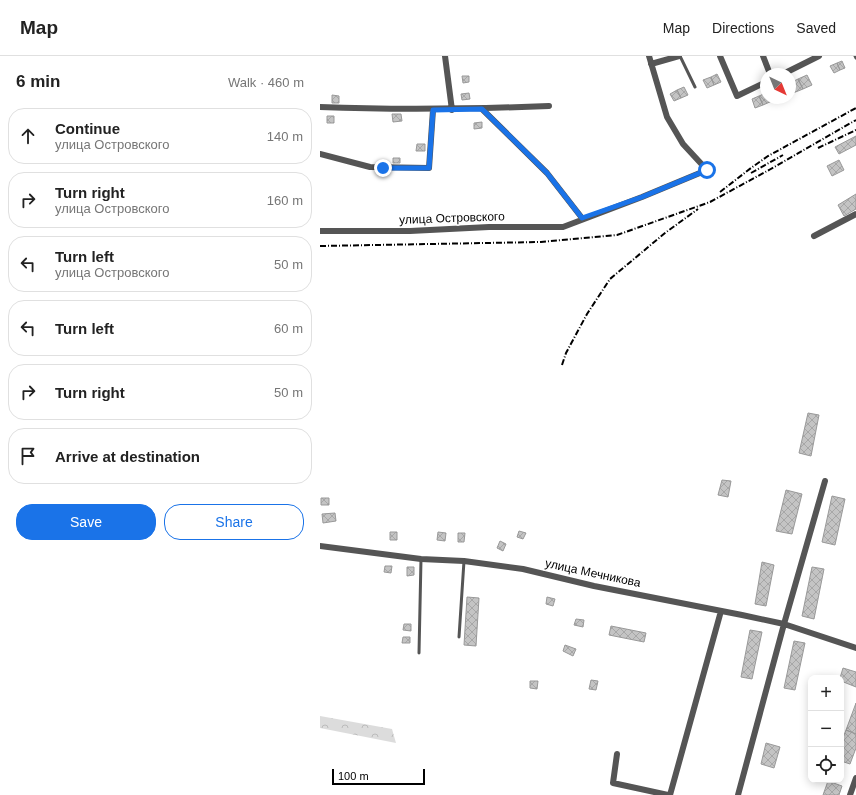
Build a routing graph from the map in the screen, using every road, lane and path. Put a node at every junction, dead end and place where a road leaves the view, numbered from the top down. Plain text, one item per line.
1 (445, 56) edge
2 (648, 56) edge
3 (680, 56) edge
4 (720, 56) edge
5 (763, 56) edge
6 (819, 56) edge
7 (812, 58) edge
8 (651, 64) junction
9 (768, 68) edge
10 (794, 68) edge
11 (760, 85) edge
12 (695, 87) dead end
13 (549, 106) dead end
14 (320, 107) edge
15 (482, 109) junction
16 (433, 110) junction
17 (452, 110) junction
18 (320, 154) edge
19 (856, 214) edge
20 (582, 218) junction
21 (320, 231) edge
22 (814, 236) dead end
23 (825, 481) dead end
24 (320, 546) edge
25 (421, 559) junction
26 (464, 561) junction
27 (721, 610) junction
28 (784, 624) junction
29 (459, 637) dead end
30 (856, 648) edge
31 (419, 653) dead end
32 (618, 754) dead end
33 (856, 778) edge
34 (669, 795) edge
35 (738, 795) edge
36 (850, 795) edge

1 - 17 street
2 - 8 street
3 - 8 street
3 - 12 lane
4 - 11 street
5 - 9 street
6 - 7 street
7 - 10 street
8 - 20 street, улица Островского
13 - 15 street
14 - 16 street
15 - 17 street
15 - 20 street
16 - 17 street
16 - 18 street
19 - 22 street
20 - 21 street, улица Островского
23 - 28 street
24 - 25 street, улица Мечникова
25 - 26 street, улица Мечникова
25 - 31 lane
26 - 27 street, улица Мечникова
26 - 29 lane
27 - 28 street, улица Мечникова
27 - 34 street
28 - 30 street, улица Мечникова
28 - 35 street
32 - 34 street
33 - 36 street

